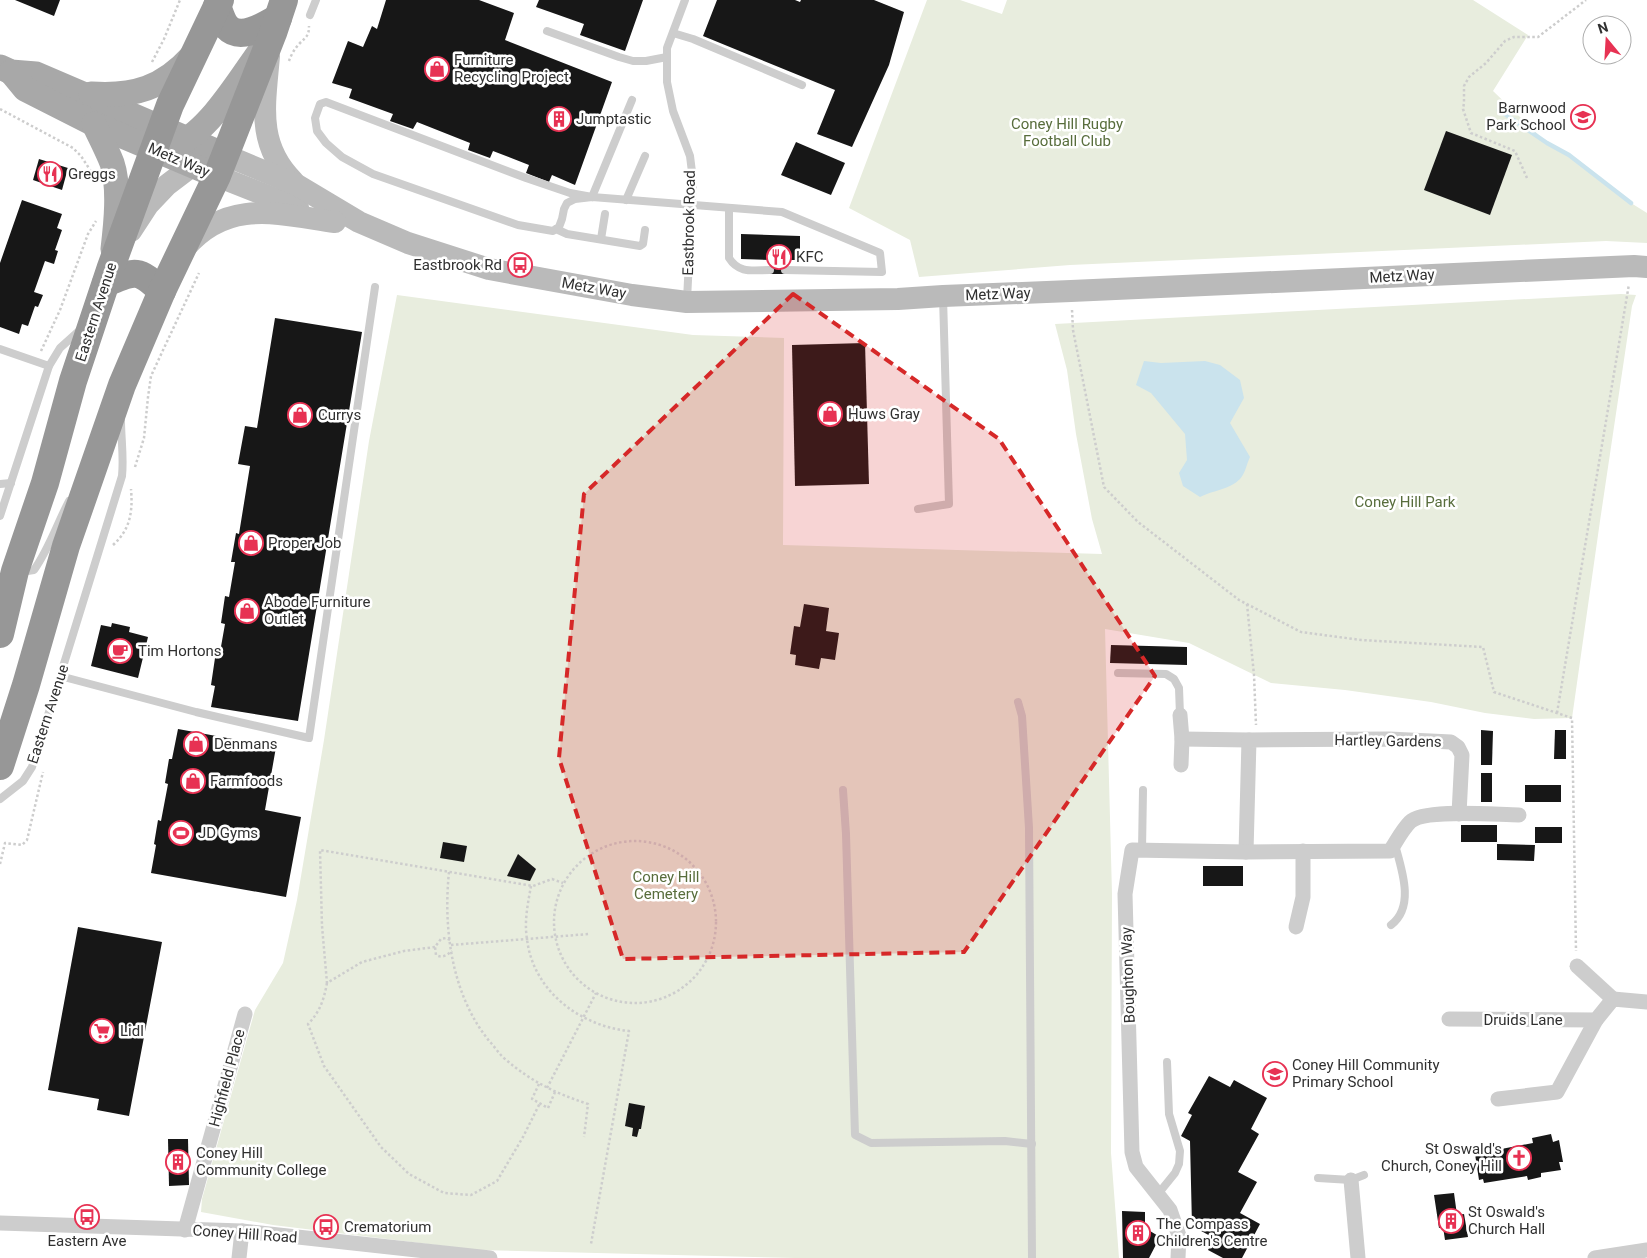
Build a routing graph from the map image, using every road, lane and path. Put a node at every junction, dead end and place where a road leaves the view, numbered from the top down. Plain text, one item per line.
1 (180, 0) edge
2 (316, 0) edge
3 (685, 0) edge
4 (1586, 0) edge
5 (218, 3) edge
6 (310, 15) joint
7 (278, 17) edge
8 (547, 31) dead end
9 (673, 33) junction
10 (192, 56) junction
11 (667, 57) junction
12 (288, 65) dead end
13 (6, 70) edge
14 (802, 85) dead end
15 (145, 90) junction
16 (79, 93) junction
17 (632, 100) dead end
18 (0, 109) edge
19 (94, 124) junction
20 (158, 139) junction
21 (189, 139) junction
22 (645, 156) dead end
23 (192, 166) junction
24 (221, 166) junction
25 (94, 176) dead end
26 (1527, 178) dead end
27 (297, 185) junction
28 (592, 197) junction
29 (626, 200) junction
30 (692, 205) junction
31 (729, 208) junction
32 (605, 214) dead end
33 (98, 218) dead end
34 (335, 222) junction
35 (359, 222) junction
36 (556, 229) junction
37 (645, 230) dead end
38 (601, 239) junction
39 (178, 256) junction
40 (1647, 267) edge
41 (770, 270) dead end
42 (785, 270) dead end
43 (108, 275) junction
44 (375, 287) dead end
45 (162, 291) junction
46 (1071, 291) junction
47 (943, 296) junction
48 (1626, 299) dead end
49 (687, 302) junction
50 (93, 318) junction
51 (0, 349) edge
52 (36, 362) junction
53 (50, 366) junction
54 (122, 385) junction
55 (11, 483) junction
56 (0, 484) edge
57 (80, 484) junction
58 (918, 509) dead end
59 (0, 516) edge
60 (12, 570) junction
61 (1247, 604) junction
62 (0, 634) edge
63 (1118, 673) dead end
64 (60, 676) junction
65 (1018, 702) dead end
66 (1557, 713) junction
67 (1180, 715) joint
68 (1182, 740) junction
69 (1253, 740) junction
70 (1181, 765) dead end
71 (0, 766) edge
72 (843, 790) dead end
73 (1143, 790) dead end
74 (0, 799) edge
75 (37, 800) dead end
76 (1459, 814) junction
77 (1519, 815) dead end
78 (1395, 844) junction
79 (1142, 850) junction
80 (1303, 851) junction
81 (1246, 852) junction
82 (0, 864) edge
83 (449, 871) junction
84 (563, 882) junction
85 (531, 886) junction
86 (1391, 925) dead end
87 (1296, 927) dead end
88 (589, 934) dead end
89 (555, 937) junction
90 (526, 939) junction
91 (450, 940) junction
92 (451, 944) junction
93 (435, 947) junction
94 (452, 951) junction
95 (1577, 966) joint
96 (327, 983) junction
97 (596, 993) junction
98 (1613, 999) junction
99 (1647, 1002) edge
100 (245, 1014) dead end
101 (583, 1018) junction
102 (1449, 1019) dead end
103 (1596, 1020) junction
104 (1167, 1062) dead end
105 (539, 1084) junction
106 (547, 1088) junction
107 (555, 1092) junction
108 (1498, 1099) dead end
109 (540, 1103) junction
110 (584, 1137) dead end
111 (1032, 1144) junction
112 (1318, 1178) dead end
113 (1357, 1178) joint
114 (1158, 1194) junction
115 (0, 1223) edge
116 (185, 1230) junction
117 (242, 1232) junction
118 (591, 1244) dead end
119 (1647, 1250) edge
120 (239, 1258) edge
121 (490, 1258) edge
122 (1032, 1258) edge
123 (1178, 1258) edge
124 (1358, 1258) edge
125 (1595, 1258) edge

1 - 15 path
2 - 6 lane
3 - 9 lane, Eastbrook Road
4 - 26 path
5 - 7 highway
5 - 10 highway, Eastern Avenue
6 - 12 path
7 - 21 main road
7 - 24 highway, Eastern Avenue
7 - 27 street
8 - 11 lane
9 - 11 lane, Eastbrook Road
9 - 14 lane
10 - 15 main road
10 - 20 highway, Eastern Avenue
11 - 30 lane, Eastbrook Road
13 - 16 main road, Metz Way
13 - 19 main road, Metz Way
15 - 16 main road
16 - 20 main road, Metz Way
17 - 28 lane
18 - 25 path
19 - 20 main road, Metz Way
19 - 43 main road
20 - 21 main road
20 - 23 main road, Metz Way
20 - 43 highway, Eastern Avenue
21 - 24 main road, Metz Way
22 - 29 lane
23 - 24 main road, Metz Way
23 - 43 street
24 - 27 street, Metz Way
24 - 34 street, Metz Way
24 - 39 highway, Eastern Avenue
27 - 35 street, Metz Way
28 - 29 lane
28 - 36 lane
28 - 36 lane
29 - 30 lane
30 - 31 lane
30 - 49 lane, Eastbrook Road
31 - 41 lane
31 - 42 lane
32 - 38 lane
33 - 52 path
34 - 35 street, Metz Way
34 - 39 street
35 - 49 street, Metz Way
36 - 38 lane
37 - 38 lane
39 - 45 highway, Eastern Avenue
40 - 46 street, Metz Way
43 - 45 highway
43 - 50 highway, Eastern Avenue
44 - 64 lane
45 - 54 highway, Eastern Avenue
46 - 47 street, Metz Way
46 - 61 path
47 - 49 street, Metz Way
47 - 58 lane
48 - 66 path
50 - 53 lane
50 - 60 highway, Eastern Avenue
51 - 52 lane
52 - 53 lane
53 - 55 lane
54 - 57 highway, Eastern Avenue
54 - 64 lane, Eastern Avenue
55 - 56 lane
55 - 59 lane
57 - 60 lane
57 - 71 highway, Eastern Avenue
60 - 62 highway, Eastern Avenue
61 - 66 path
61 - 69 path
63 - 67 lane
64 - 74 lane, Eastern Avenue
65 - 111 lane
66 - 95 path
67 - 68 street
68 - 69 street, Hartley Gardens
68 - 70 street
69 - 76 street, Hartley Gardens
69 - 81 street
72 - 111 lane
73 - 79 lane
75 - 82 path
76 - 77 street
76 - 78 street
78 - 80 street
78 - 86 lane
79 - 81 street
79 - 114 street, Boughton Way
80 - 81 street
80 - 87 street
83 - 85 path
83 - 91 path
83 - 96 path
84 - 85 path
84 - 89 path
84 - 97 path
85 - 90 path
88 - 89 path
89 - 90 path
89 - 97 path
90 - 92 path
90 - 101 path
91 - 92 path
91 - 93 path
92 - 94 path
93 - 94 path
93 - 96 path
94 - 105 path
95 - 98 street
96 - 109 path
97 - 101 path
98 - 99 street
98 - 103 street
100 - 116 street, Highfield Place
101 - 106 path
101 - 118 path
102 - 103 street, Druids Lane
103 - 108 street
104 - 114 lane
105 - 106 path
105 - 109 path
106 - 107 path
107 - 109 path
107 - 110 path
111 - 122 lane
112 - 113 lane
113 - 124 street
114 - 123 street, Boughton Way
115 - 116 street, Coney Hill Road
116 - 117 street, Coney Hill Road
117 - 120 street
117 - 121 street, Coney Hill Road
119 - 125 street

